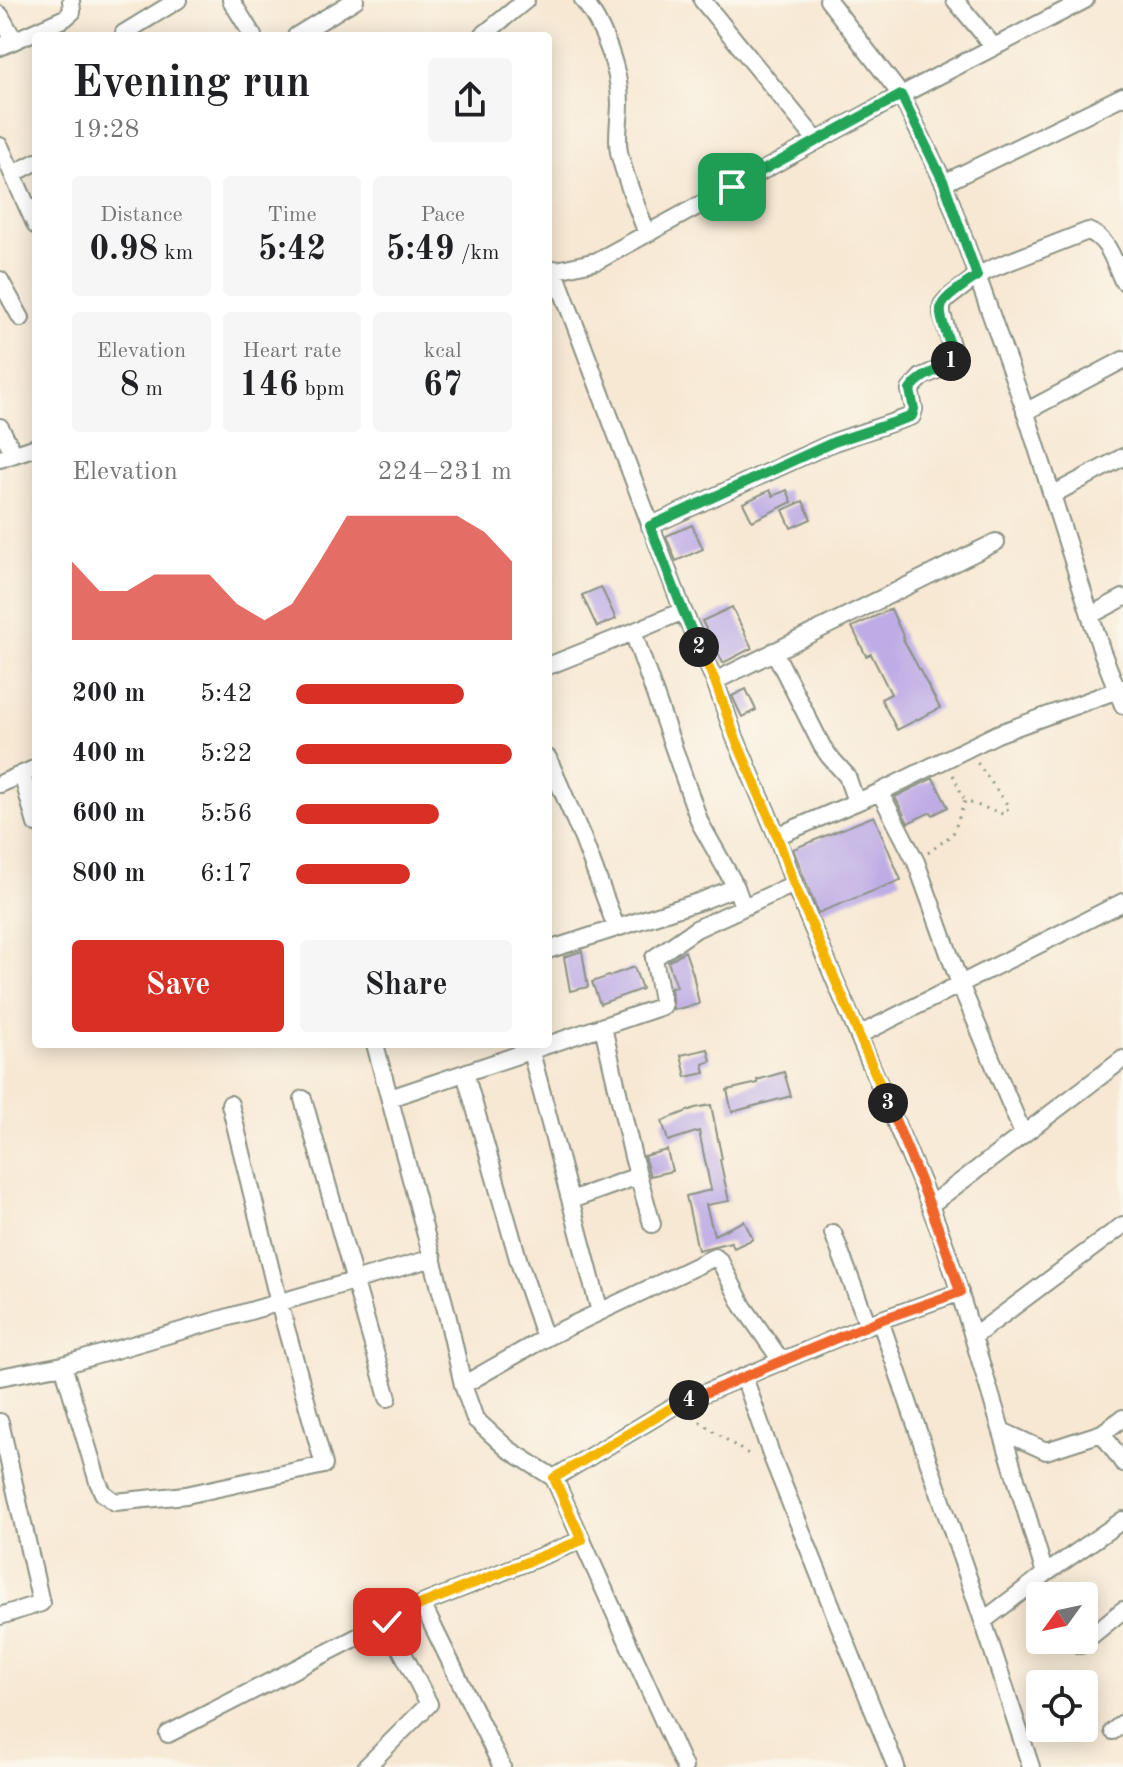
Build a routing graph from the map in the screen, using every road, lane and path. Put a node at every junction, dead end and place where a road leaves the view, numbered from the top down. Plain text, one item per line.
1 (71, 0) edge
2 (178, 0) edge
3 (231, 0) edge
4 (355, 0) edge
5 (526, 0) edge
6 (583, 0) edge
7 (702, 0) edge
8 (828, 0) edge
9 (955, 0) edge
10 (1085, 0) edge
11 (0, 15) edge
12 (34, 32) edge
13 (126, 32) edge
14 (251, 32) edge
15 (303, 32) edge
16 (487, 32) edge
17 (32, 33) edge
18 (7, 44) edge
19 (994, 47) junction
20 (901, 95) junction
21 (1123, 96) edge
22 (817, 141) junction
23 (0, 146) edge
24 (32, 164) edge
25 (13, 174) junction
26 (944, 183) junction
27 (32, 215) edge
28 (647, 234) junction
29 (552, 270) edge
30 (552, 273) edge
31 (977, 276) junction
32 (0, 280) edge
33 (1123, 281) edge
34 (21, 318) dead end
35 (1123, 360) edge
36 (1025, 412) junction
37 (0, 427) edge
38 (32, 448) edge
39 (7, 457) edge
40 (1123, 457) edge
41 (1052, 495) junction
42 (650, 526) junction
43 (996, 542) dead end
44 (1123, 598) edge
45 (683, 611) junction
46 (1091, 615) junction
47 (633, 632) junction
48 (774, 651) junction
49 (552, 664) edge
50 (715, 681) junction
51 (1121, 695) edge
52 (967, 749) junction
53 (945, 761) junction
54 (552, 767) edge
55 (29, 771) edge
56 (0, 784) edge
57 (880, 792) junction
58 (32, 794) edge
59 (965, 801) junction
60 (856, 802) junction
61 (777, 836) junction
62 (916, 862) junction
63 (794, 884) junction
64 (736, 887) junction
65 (1123, 902) edge
66 (743, 907) junction
67 (616, 927) junction
68 (552, 949) edge
69 (960, 984) junction
70 (603, 1027) junction
71 (859, 1035) junction
72 (552, 1042) edge
73 (376, 1048) edge
74 (531, 1048) edge
75 (1123, 1059) edge
76 (465, 1073) junction
77 (390, 1098) junction
78 (303, 1099) dead end
79 (230, 1104) dead end
80 (1023, 1134) junction
81 (638, 1176) junction
82 (571, 1200) junction
83 (930, 1205) junction
84 (652, 1224) dead end
85 (1123, 1225) edge
86 (833, 1233) dead end
87 (433, 1258) junction
88 (353, 1281) junction
89 (960, 1292) junction
90 (279, 1303) junction
91 (600, 1312) junction
92 (874, 1322) junction
93 (973, 1337) junction
94 (545, 1338) junction
95 (782, 1362) junction
96 (63, 1365) junction
97 (0, 1377) edge
98 (744, 1377) junction
99 (463, 1385) junction
100 (388, 1398) dead end
101 (676, 1405) junction
102 (1123, 1418) edge
103 (0, 1422) edge
104 (1002, 1431) junction
105 (1102, 1433) junction
106 (772, 1457) junction
107 (1123, 1463) edge
108 (554, 1478) junction
109 (1123, 1520) edge
110 (582, 1540) junction
111 (1045, 1574) junction
112 (422, 1604) junction
113 (1123, 1610) edge
114 (0, 1616) edge
115 (983, 1621) junction
116 (387, 1622) junction
117 (1098, 1630) edge
118 (168, 1734) dead end
119 (366, 1767) edge
120 (502, 1767) edge
121 (684, 1767) edge
122 (896, 1767) edge
123 (1031, 1767) edge

1 - 12 street
2 - 13 street
3 - 14 street
4 - 15 street
5 - 16 street
6 - 28 street
7 - 22 street
8 - 20 street
9 - 19 street
10 - 19 street
11 - 18 street
17 - 18 street
19 - 20 street
20 - 22 street
20 - 26 street
21 - 26 street
22 - 28 street
23 - 25 street
24 - 25 street
25 - 27 street
26 - 31 street
28 - 29 street
30 - 42 street
31 - 33 street
31 - 36 street
31 - 42 street
32 - 34 street
35 - 36 street
36 - 41 street
37 - 39 street
38 - 39 street
40 - 41 street
41 - 46 street
42 - 45 street
43 - 48 street
44 - 46 street
45 - 47 street
45 - 50 street
46 - 51 street
47 - 49 street
47 - 64 street
48 - 50 street
48 - 60 street
50 - 61 street
51 - 52 street
52 - 53 street
52 - 59 path
53 - 57 street
53 - 59 path
54 - 67 street
55 - 56 street
55 - 58 street
57 - 60 street
57 - 62 street
59 - 62 path
60 - 61 street
61 - 63 street
62 - 69 street
63 - 66 street
63 - 71 street
64 - 66 street
64 - 67 street
65 - 69 street
66 - 70 street
67 - 68 street
69 - 71 street
69 - 80 street
70 - 72 street
70 - 81 street
71 - 83 street
73 - 77 street
74 - 76 street
74 - 82 street
75 - 80 street
76 - 77 street
76 - 94 street
77 - 87 street
78 - 88 street
79 - 90 street
80 - 83 street
81 - 82 street
81 - 84 street
82 - 91 street
83 - 89 street
85 - 93 street
86 - 92 street
87 - 88 street
87 - 99 street
88 - 90 street
88 - 100 street
89 - 92 street
89 - 93 street
90 - 96 street
90 - 96 street
91 - 94 street
91 - 95 street
92 - 95 street
92 - 115 street
93 - 104 street
94 - 99 street
95 - 98 street
96 - 97 street
98 - 101 street
98 - 106 street
99 - 108 street
101 - 106 path
101 - 108 street
102 - 105 street
103 - 114 street
104 - 105 street
104 - 111 street
105 - 107 street
106 - 122 street
108 - 110 street
109 - 111 street
110 - 112 street
110 - 121 street
111 - 115 street
112 - 116 street
112 - 120 street
113 - 117 street
115 - 123 street
116 - 118 street
116 - 119 street

